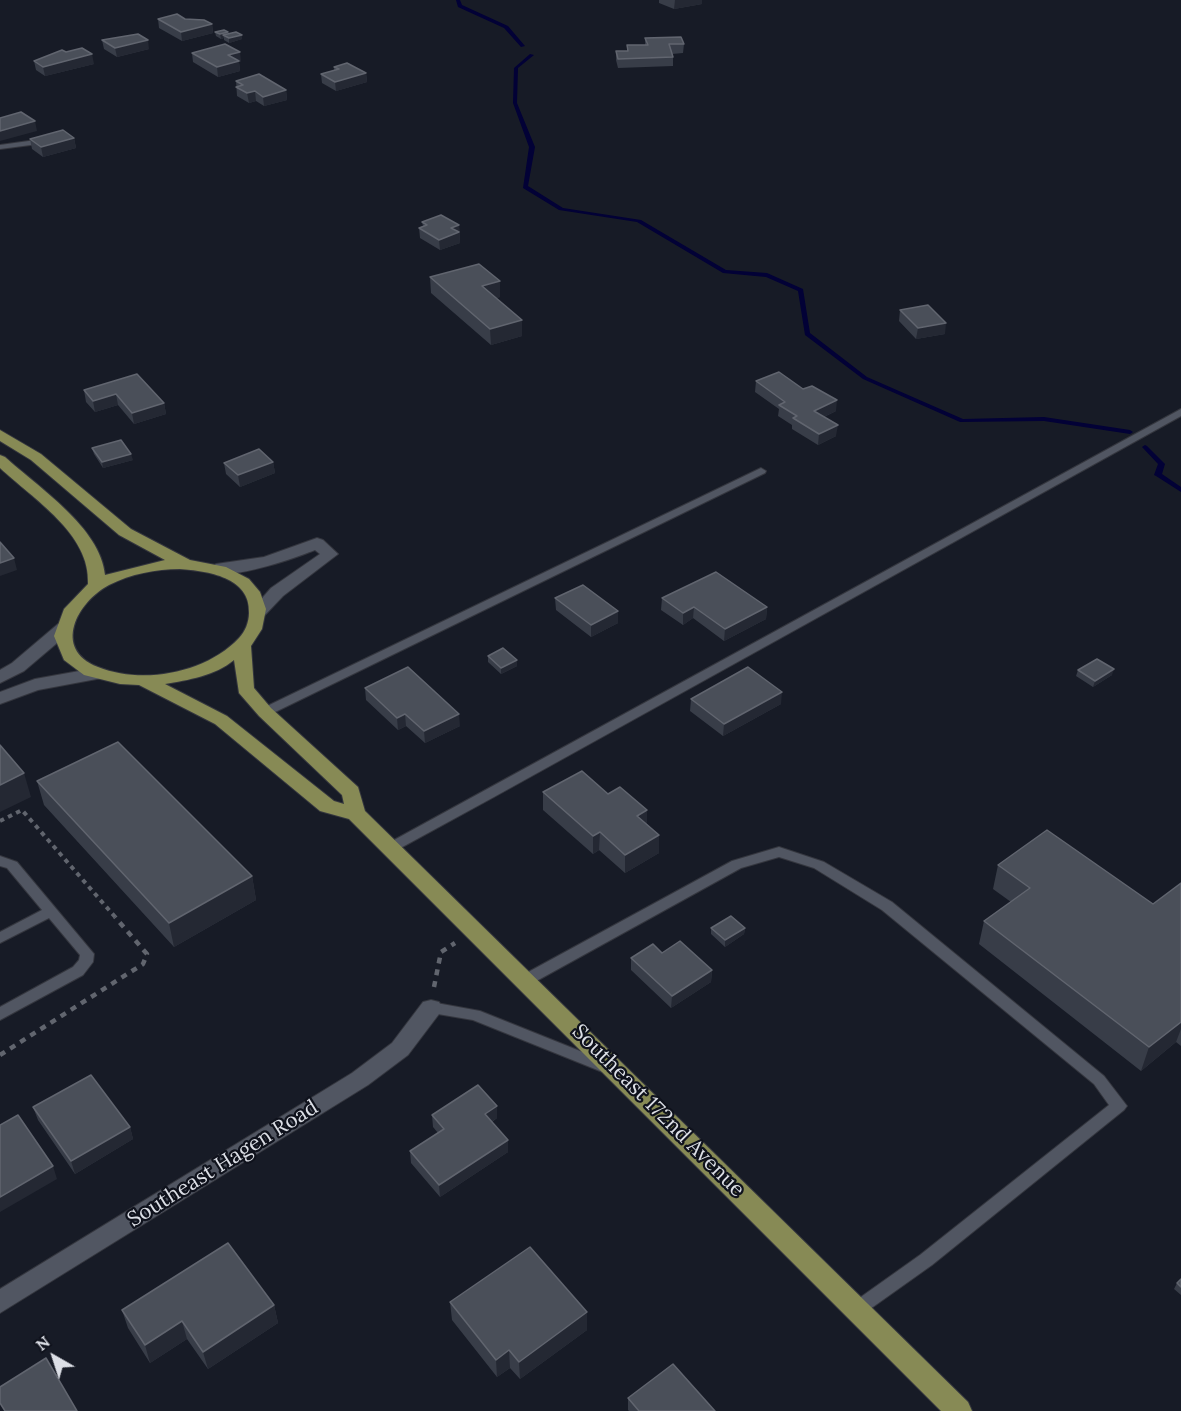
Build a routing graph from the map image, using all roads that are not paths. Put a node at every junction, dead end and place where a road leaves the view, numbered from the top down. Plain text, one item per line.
1 (43, 141) edge
2 (0, 147) edge
3 (1181, 412) edge
4 (0, 434) edge
5 (0, 460) edge
6 (761, 471) dead end
7 (187, 564) junction
8 (216, 569) junction
9 (96, 587) junction
10 (258, 612) junction
11 (64, 628) junction
12 (242, 646) junction
13 (96, 674) junction
14 (0, 677) edge
15 (146, 682) junction
16 (0, 698) edge
17 (264, 712) junction
18 (356, 814) junction
19 (390, 848) junction
20 (0, 861) edge
21 (51, 911) junction
22 (0, 938) edge
23 (526, 980) junction
24 (431, 1008) joint
25 (0, 1014) edge
26 (621, 1074) junction
27 (0, 1302) edge
28 (857, 1309) junction
29 (958, 1411) edge

1 - 2 lane
3 - 19 lane
4 - 7 main road
5 - 9 main road
6 - 17 lane
7 - 8 main road
7 - 9 main road
8 - 10 main road
8 - 10 street
9 - 11 main road
10 - 12 main road, Southeast 172nd Avenue
11 - 13 main road, Southeast 172nd Avenue
11 - 14 street
12 - 15 main road, Southeast 172nd Avenue
12 - 17 main road, Southeast 172nd Avenue
13 - 15 main road, Southeast 172nd Avenue
13 - 16 street
15 - 18 main road, Southeast 172nd Avenue
17 - 18 main road, Southeast 172nd Avenue
18 - 19 main road, Southeast 172nd Avenue
19 - 23 main road, Southeast 172nd Avenue
20 - 21 lane
21 - 22 lane
21 - 25 lane
23 - 26 main road, Southeast 172nd Avenue
23 - 28 lane
24 - 26 lane
24 - 27 street, Southeast Hagen Road
26 - 28 main road, Southeast 172nd Avenue
28 - 29 main road, Southeast 172nd Avenue

